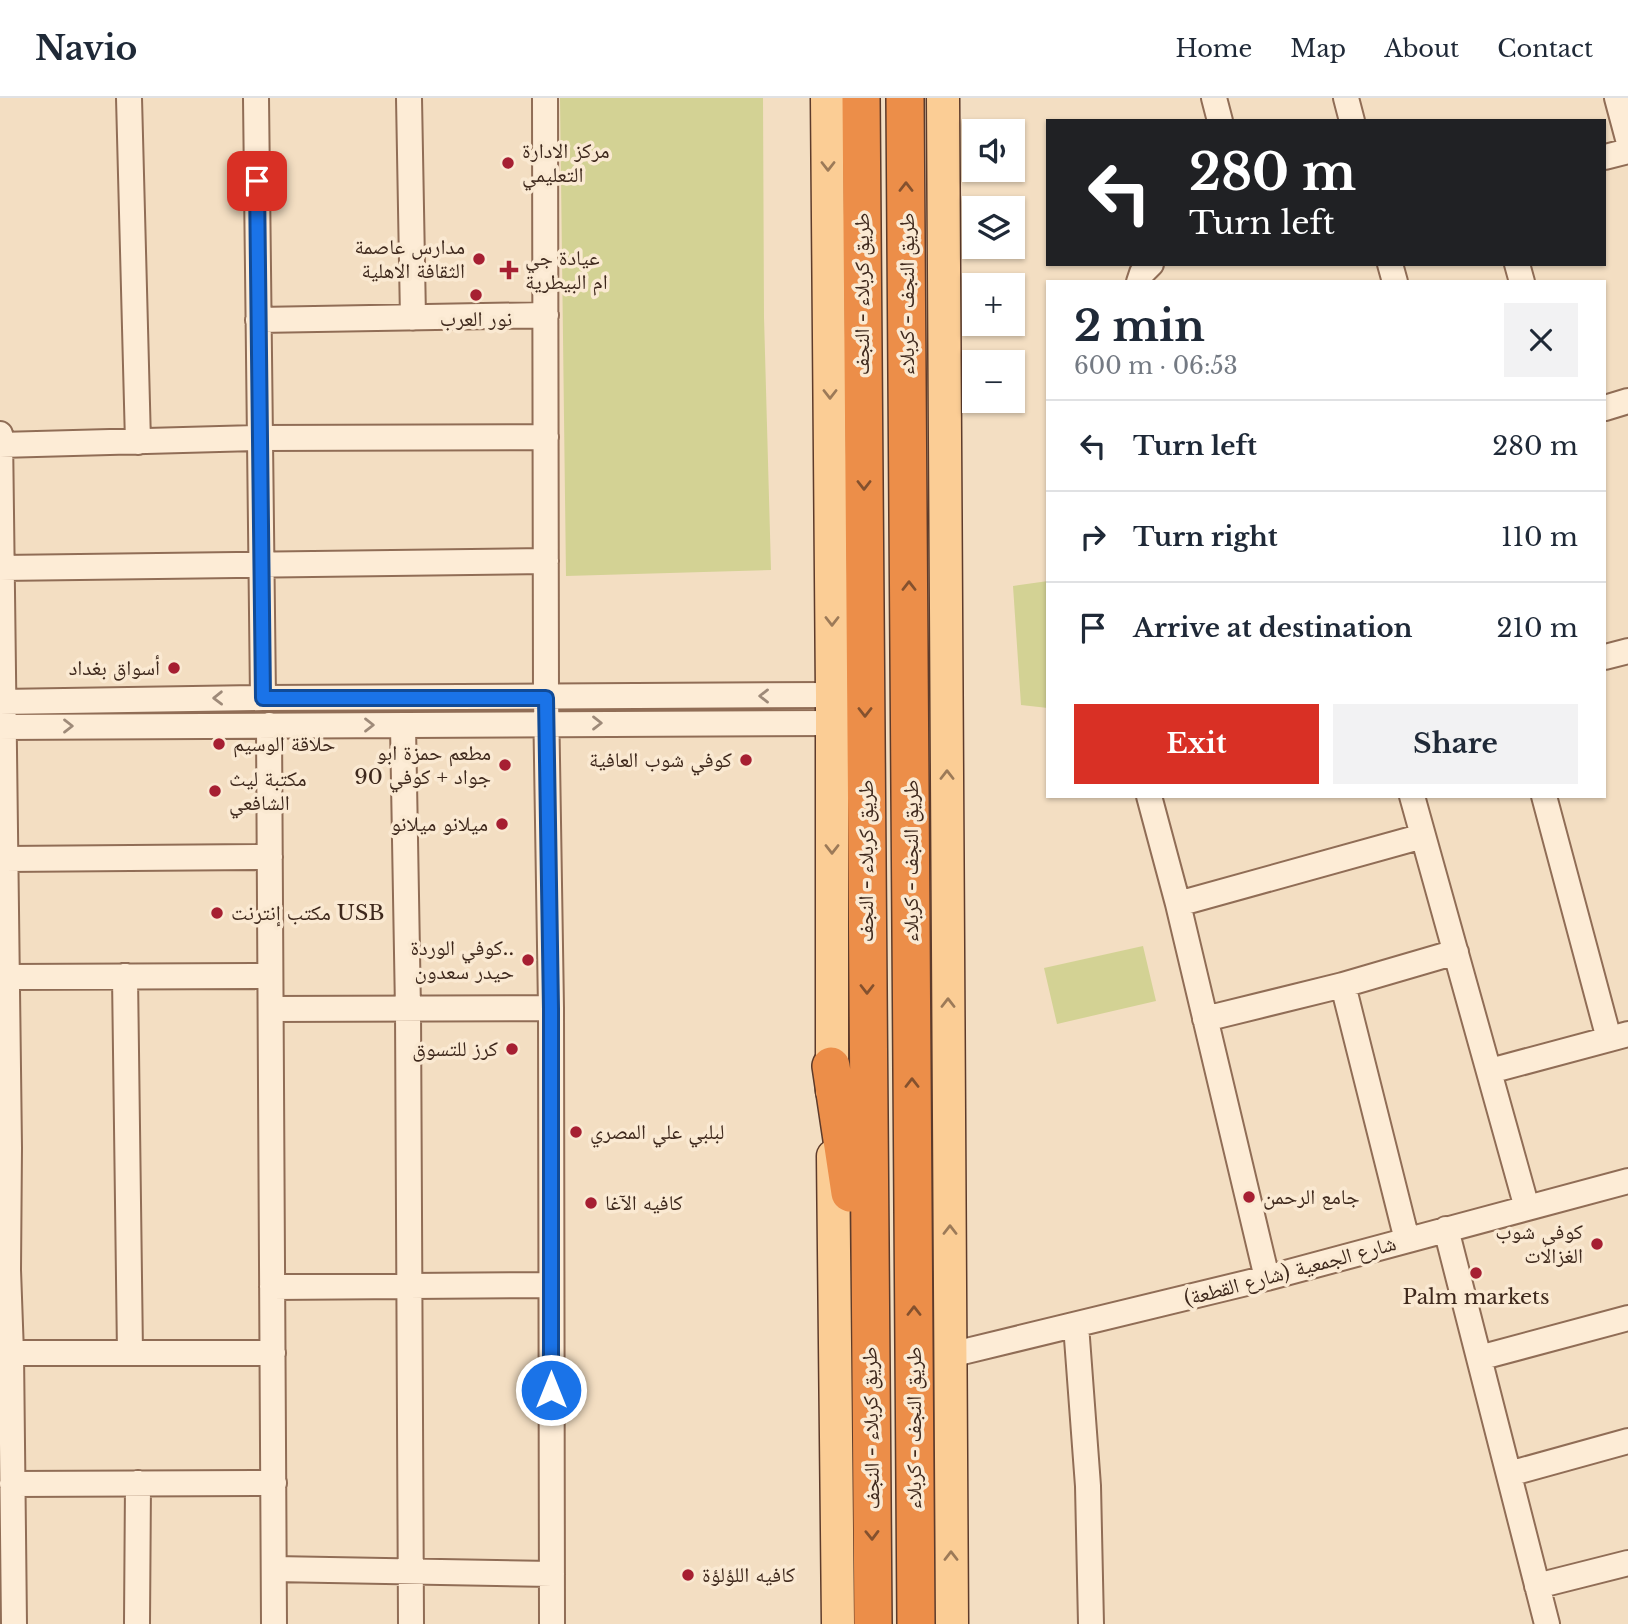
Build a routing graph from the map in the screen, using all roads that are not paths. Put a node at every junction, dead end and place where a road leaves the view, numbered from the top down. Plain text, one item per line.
1 (129, 98) edge
2 (256, 98) edge
3 (408, 98) edge
4 (545, 98) edge
5 (827, 98) edge
6 (861, 98) edge
7 (905, 98) edge
8 (943, 98) edge
9 (1214, 98) edge
10 (1346, 98) edge
11 (1617, 98) edge
12 (1219, 119) edge
13 (1351, 119) edge
14 (1628, 139) edge
15 (1628, 151) edge
16 (1606, 157) edge
17 (546, 315) junction
18 (413, 318) junction
19 (258, 320) junction
20 (1628, 401) edge
21 (1606, 408) edge
22 (0, 434) edge
23 (546, 437) junction
24 (260, 438) junction
25 (138, 442) junction
26 (0, 445) edge
27 (546, 561) junction
28 (261, 563) junction
29 (1, 568) edge
30 (1628, 651) edge
31 (1606, 657) edge
32 (263, 698) junction
33 (510, 698) junction
34 (546, 698) junction
35 (30, 701) junction
36 (2, 702) edge
37 (832, 709) junction
38 (547, 723) junction
39 (507, 724) junction
40 (269, 725) junction
41 (32, 726) junction
42 (403, 726) junction
43 (2, 727) edge
44 (1150, 798) edge
45 (1413, 798) edge
46 (1545, 798) edge
47 (1423, 835) junction
48 (270, 857) junction
49 (5, 859) junction
50 (1178, 904) junction
51 (1456, 952) junction
52 (125, 976) junction
53 (270, 976) junction
54 (6, 977) junction
55 (1343, 985) junction
56 (271, 1009) junction
57 (408, 1009) junction
58 (551, 1009) junction
59 (1205, 1019) junction
60 (1619, 1037) edge
61 (831, 1066) junction
62 (1490, 1071) junction
63 (4, 1148) edge
64 (1628, 1181) edge
65 (1527, 1208) junction
66 (1446, 1229) junction
67 (1407, 1240) junction
68 (4, 1270) edge
69 (1266, 1278) junction
70 (272, 1286) junction
71 (408, 1286) junction
72 (551, 1286) junction
73 (1628, 1318) edge
74 (1076, 1325) junction
75 (870, 1331) junction
76 (11, 1353) junction
77 (130, 1353) junction
78 (273, 1353) junction
79 (950, 1355) junction
80 (1479, 1359) junction
81 (1628, 1441) edge
82 (1509, 1474) junction
83 (138, 1483) junction
84 (274, 1483) junction
85 (12, 1484) junction
86 (1628, 1563) edge
87 (274, 1569) junction
88 (410, 1571) junction
89 (552, 1574) junction
90 (1537, 1586) junction
91 (14, 1624) edge
92 (137, 1624) edge
93 (274, 1624) edge
94 (411, 1624) edge
95 (552, 1624) edge
96 (838, 1624) edge
97 (873, 1624) edge
98 (916, 1624) edge
99 (951, 1624) edge
100 (1091, 1624) edge
101 (1547, 1624) edge

1 - 25 street
2 - 19 street
3 - 18 street
4 - 17 street
5 -> 37 main road
6 -> 75 highway, طريق کربلاء - النجف
98 -> 7 highway, طريق النجف - کربلاء
79 -> 8 main road
9 - 12 street
10 - 13 street
11 - 14 street
15 - 16 street
17 - 18 street
17 - 23 street
18 - 19 street
19 - 24 street
20 - 21 street
22 - 26 street
23 - 24 street
23 - 27 street
24 - 25 street
24 - 28 street
25 - 26 street
26 - 29 street
27 - 28 street
27 - 34 street
28 - 29 street
28 - 32 street
29 - 36 street
30 - 31 street
32 - 33 street
32 -> 35 street
33 - 34 street
33 - 39 street
37 -> 34 street
34 - 38 street
35 - 36 street
35 - 41 street
36 - 43 street
38 -> 37 street
37 -> 61 main road
38 - 39 street
38 - 58 street
39 - 42 street
41 -> 40 street
40 -> 42 street
40 - 48 street
41 - 43 street
42 - 57 street
43 - 49 street
44 - 50 street
45 - 47 street
46 - 60 street
47 - 50 street
47 - 51 street
48 - 49 street
48 - 53 street
49 - 54 street
50 - 59 street
51 - 55 street
51 - 62 street
52 - 53 street
52 - 54 street
52 - 77 street
53 - 56 street
54 - 63 street
55 - 59 street
55 - 67 street
56 - 57 street
56 - 70 street
57 - 58 street
57 - 71 street
58 - 72 street
59 - 69 street
60 - 62 street
61 - 75 highway
61 - 96 main road
62 - 65 street
63 - 68 street
64 - 65 street, شارع الجمعية (شارع القطعة)
65 - 66 street, شارع الجمعية (شارع القطعة)
66 - 67 street, شارع الجمعية (شارع القطعة)
66 - 80 street
67 - 69 street, شارع الجمعية (شارع القطعة)
68 - 76 street
69 - 74 street, شارع الجمعية (شارع القطعة)
70 - 71 street
70 - 78 street
71 - 72 street
71 - 88 street
72 - 89 street
73 - 80 street
74 - 79 street, شارع الجمعية (شارع القطعة)
74 - 100 street
75 -> 97 highway, طريق کربلاء - النجف
76 - 77 street
76 - 85 street
77 - 78 street
78 - 84 street
99 -> 79 main road
80 - 82 street
81 - 82 street
82 - 90 street
83 - 84 street
83 - 85 street
83 - 92 street
84 - 87 street
85 - 91 street
86 - 90 street
87 - 88 street
87 - 93 street
88 - 89 street
88 - 94 street
89 - 95 street
90 - 101 street

